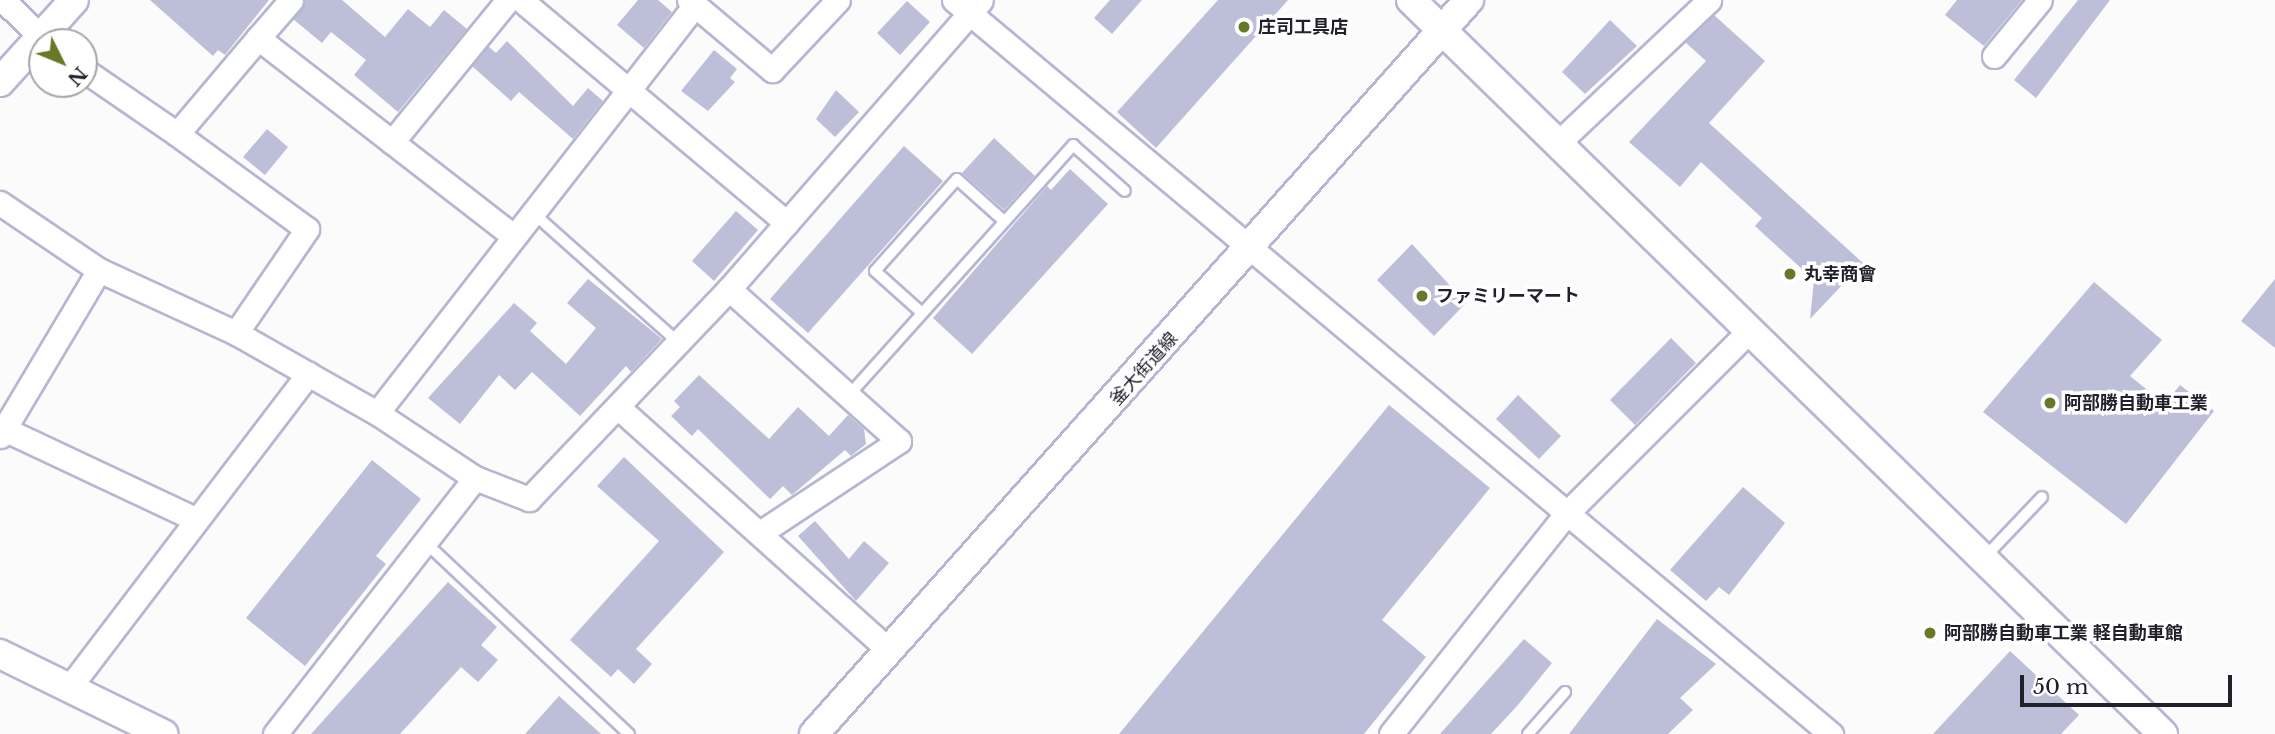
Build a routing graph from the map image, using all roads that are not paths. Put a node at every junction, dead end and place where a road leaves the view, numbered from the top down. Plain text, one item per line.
1 (3, 0) edge
2 (74, 0) edge
3 (291, 0) edge
4 (508, 0) edge
5 (521, 0) edge
6 (838, 0) edge
7 (1411, 0) edge
8 (1469, 0) edge
9 (1709, 0) edge
10 (2040, 0) edge
11 (692, 3) edge
12 (968, 5) edge
13 (31, 28) edge
14 (51, 28) edge
15 (1446, 33) junction
16 (258, 38) junction
17 (28, 53) edge
18 (1994, 56) dead end
19 (98, 80) edge
20 (0, 82) edge
21 (629, 92) junction
22 (177, 134) junction
23 (392, 142) junction
24 (1558, 143) junction
25 (1125, 191) dead end
26 (0, 203) edge
27 (531, 212) junction
28 (1004, 221) junction
29 (788, 223) junction
30 (512, 235) junction
31 (1249, 253) junction
32 (99, 270) junction
33 (729, 289) junction
34 (922, 313) junction
35 (1750, 330) junction
36 (236, 333) junction
37 (679, 343) junction
38 (307, 374) junction
39 (849, 395) junction
40 (619, 408) junction
41 (377, 413) junction
42 (2, 432) edge
43 (475, 478) junction
44 (2042, 497) dead end
45 (1565, 515) junction
46 (197, 520) junction
47 (760, 533) junction
48 (425, 541) junction
49 (1984, 559) junction
50 (890, 651) junction
51 (0, 654) edge
52 (72, 684) junction
53 (1565, 692) dead end
54 (144, 730) edge
55 (275, 734) edge
56 (629, 734) edge
57 (814, 734) edge
58 (1391, 734) edge
59 (1528, 734) edge
60 (1831, 734) edge
61 (2163, 734) edge

1 - 13 street
2 - 14 street
3 - 16 street
4 - 23 street
5 - 21 street
6 - 11 street
7 - 15 street
8 - 15 street, 釜大街道線
9 - 24 street
10 - 18 street
11 - 21 street
12 - 29 street
12 - 31 street
15 - 24 street
15 - 31 street, 釜大街道線
16 - 22 street
16 - 23 street
17 - 20 street
19 - 22 street
21 - 27 street
21 - 29 street
22 - 36 street
23 - 30 street
24 - 35 street
25 - 28 lane
26 - 32 street
27 - 30 street
27 - 37 lane
28 - 34 lane
28 - 34 lane
29 - 33 street
30 - 41 street
31 - 45 street
31 - 50 street, 釜大街道線
32 - 36 street
32 - 42 street
33 - 37 street
33 - 39 street
34 - 39 lane
35 - 45 street
35 - 49 street
36 - 38 street
37 - 40 street
38 - 41 street
38 - 46 street
39 - 47 street
40 - 43 street
40 - 47 street
41 - 43 street
42 - 46 street
43 - 48 street
44 - 49 lane
45 - 58 street
45 - 60 street
46 - 52 street
47 - 50 street
48 - 55 street
48 - 56 lane
49 - 61 street
50 - 57 street, 釜大街道線
51 - 52 street
52 - 54 street
53 - 59 lane

